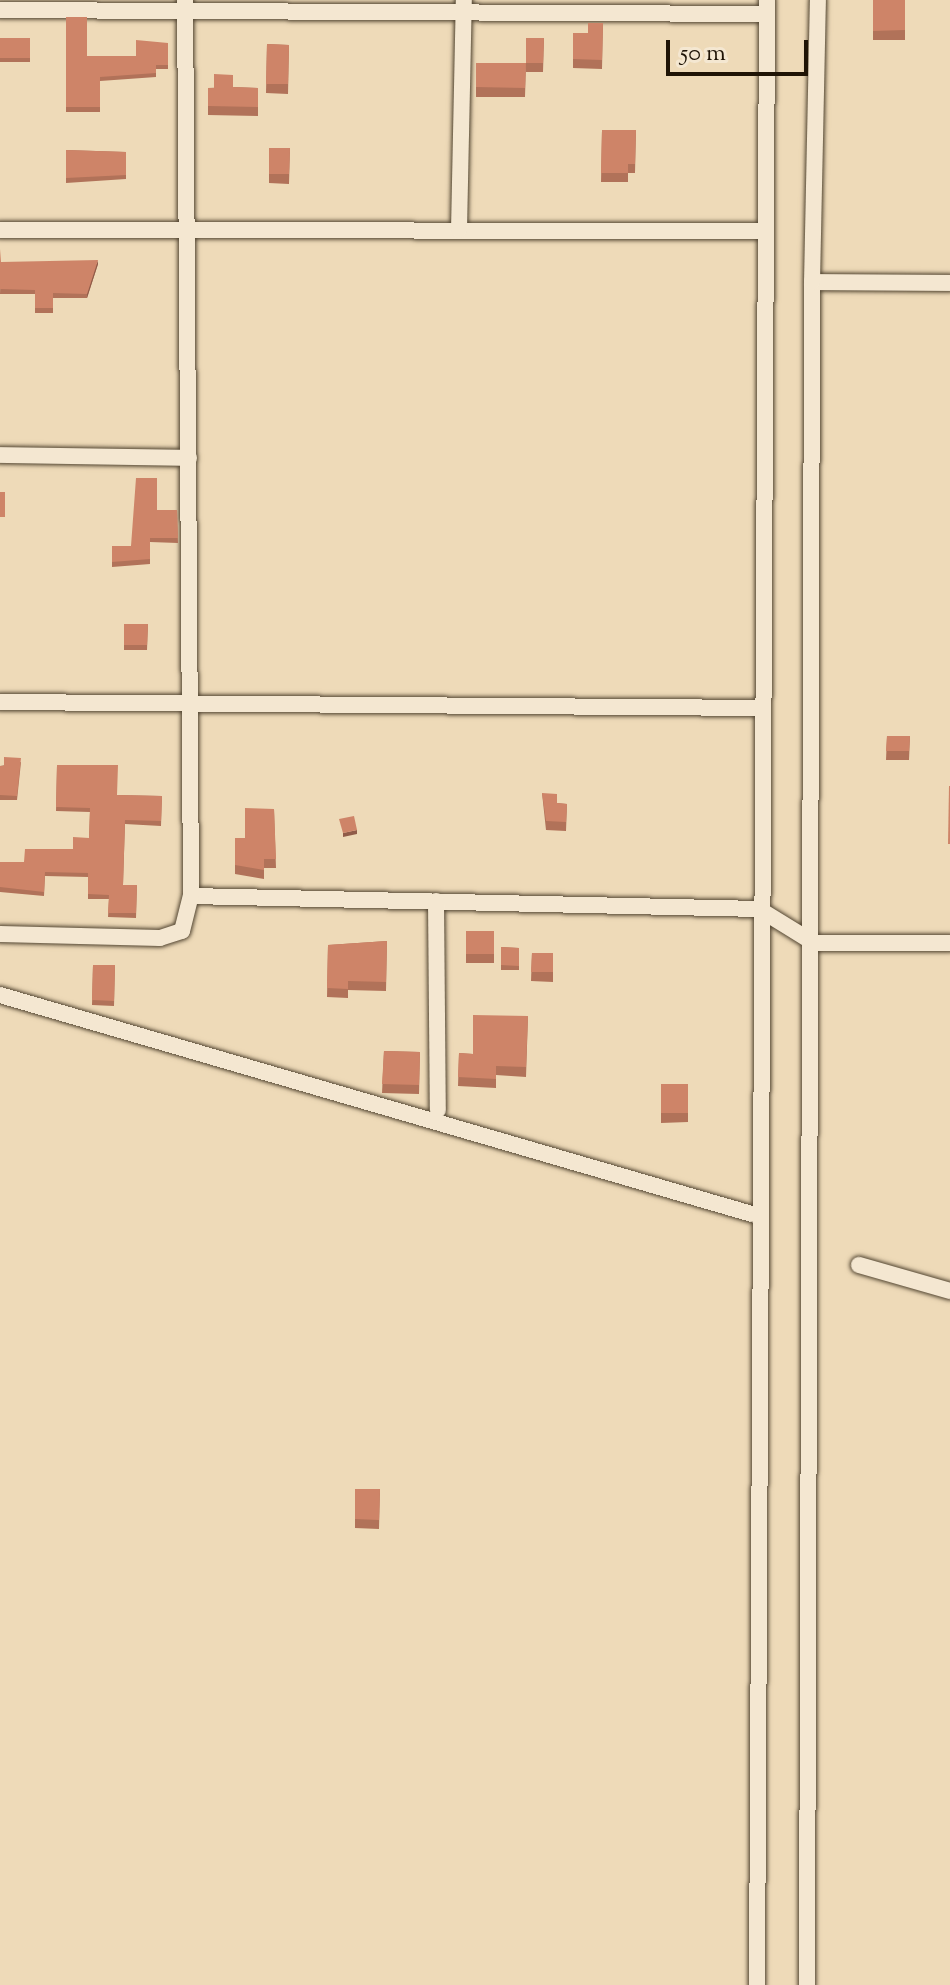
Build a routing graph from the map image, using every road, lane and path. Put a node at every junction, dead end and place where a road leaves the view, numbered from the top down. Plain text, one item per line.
1 (818, 0) edge
2 (185, 5) edge
3 (464, 6) edge
4 (767, 7) edge
5 (0, 10) edge
6 (0, 230) edge
7 (187, 230) junction
8 (459, 230) junction
9 (766, 231) junction
10 (812, 282) junction
11 (950, 283) edge
12 (0, 455) edge
13 (189, 458) junction
14 (0, 702) edge
15 (190, 705) junction
16 (763, 708) junction
17 (191, 896) junction
18 (436, 901) junction
19 (761, 910) junction
20 (0, 934) edge
21 (814, 943) junction
22 (950, 943) edge
23 (0, 995) edge
24 (438, 1110) dead end
25 (752, 1214) dead end
26 (859, 1265) dead end
27 (950, 1291) edge
28 (757, 1985) edge
29 (807, 1985) edge

1 - 10 street
2 - 3 street
2 - 5 street
2 - 7 street
3 - 4 street
3 - 8 street
4 - 9 street
6 - 7 street
7 - 8 street
7 - 13 street
8 - 9 street
9 - 16 street
10 - 11 street
10 - 21 street
12 - 13 street
13 - 15 street
14 - 15 street
15 - 16 street
15 - 17 street
16 - 19 street
17 - 18 street
17 - 20 street
18 - 19 street
18 - 24 street
19 - 21 street
19 - 28 street
21 - 22 street
21 - 29 street
23 - 25 street
26 - 27 street

